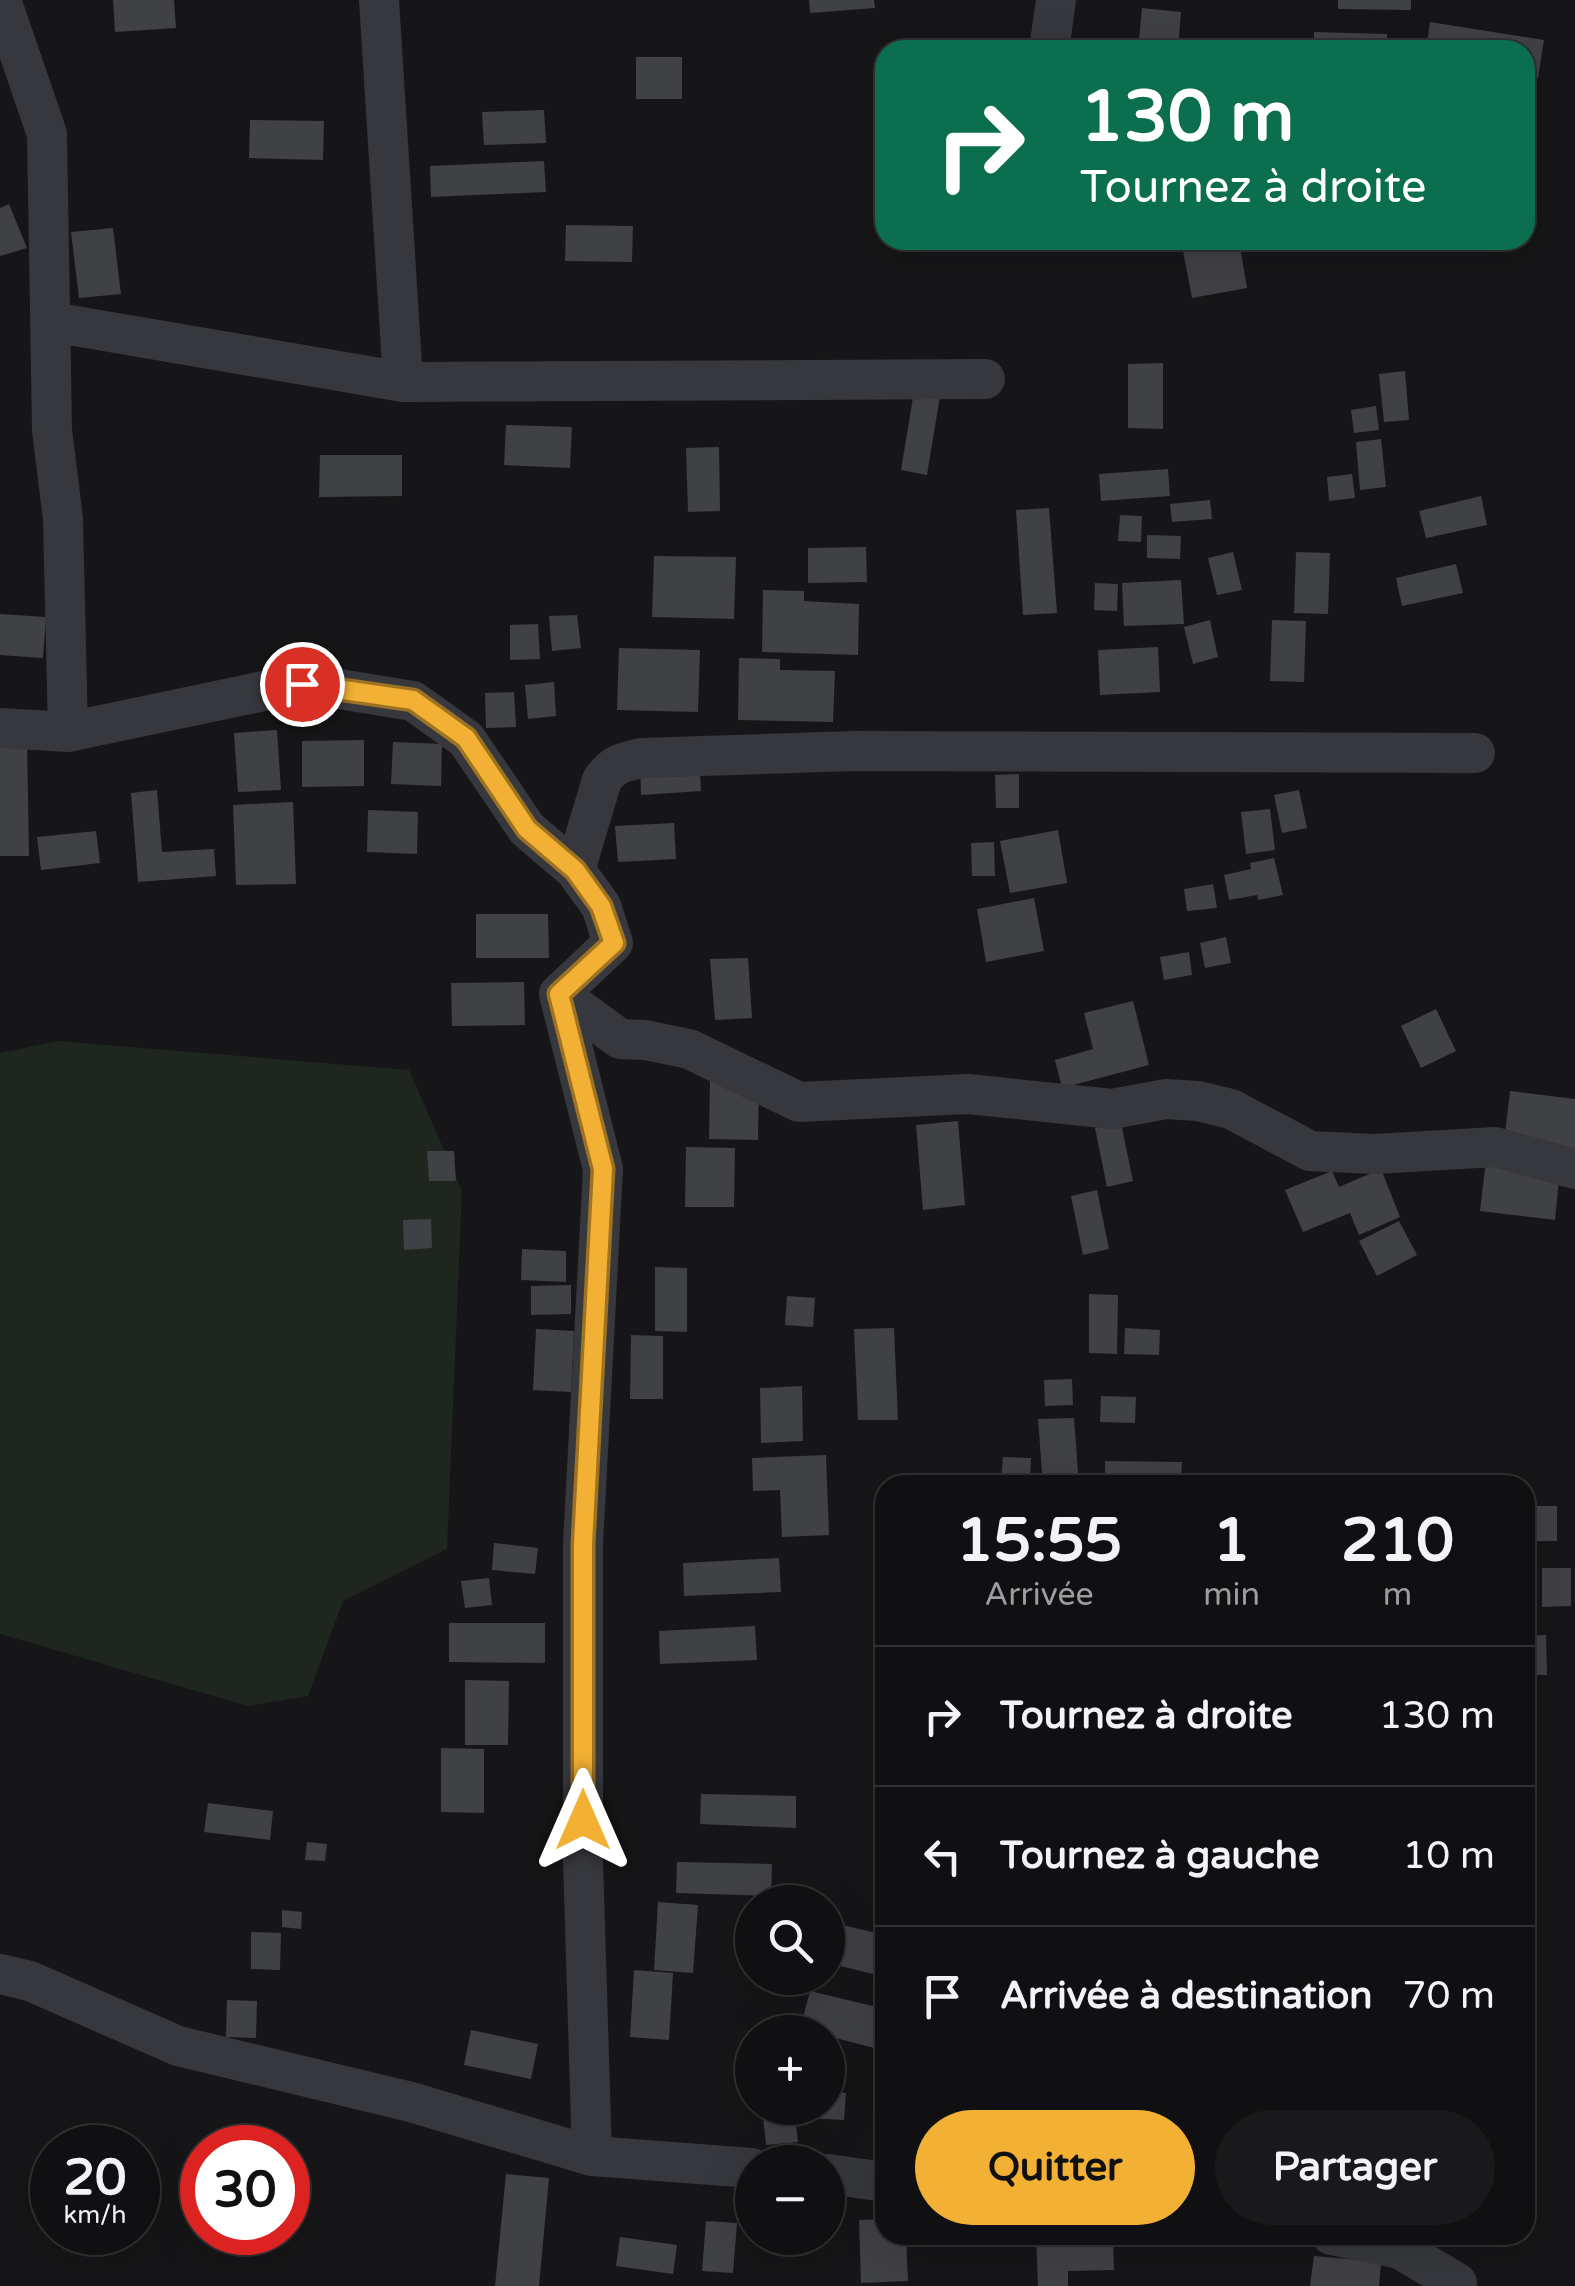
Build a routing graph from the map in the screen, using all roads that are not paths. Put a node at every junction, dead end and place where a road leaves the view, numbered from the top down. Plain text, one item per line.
1 (1, 0) edge
2 (378, 0) edge
3 (1056, 0) edge
4 (1050, 40) edge
5 (52, 322) junction
6 (984, 379) dead end
7 (403, 382) junction
8 (0, 728) edge
9 (68, 732) junction
10 (1475, 753) dead end
11 (575, 870) junction
12 (559, 994) junction
13 (1575, 1169) edge
14 (0, 1974) edge
15 (592, 2156) junction
16 (735, 2167) edge
17 (845, 2176) edge
18 (875, 2181) edge
19 (1380, 2245) edge
20 (1457, 2282) dead end

1 - 5 street
2 - 7 street
3 - 4 street
5 - 7 street
5 - 9 street
6 - 7 street
8 - 9 street
9 - 11 street
10 - 11 street
11 - 12 street
12 - 13 street
12 - 15 street
14 - 15 street
15 - 16 street
17 - 18 street
19 - 20 street

